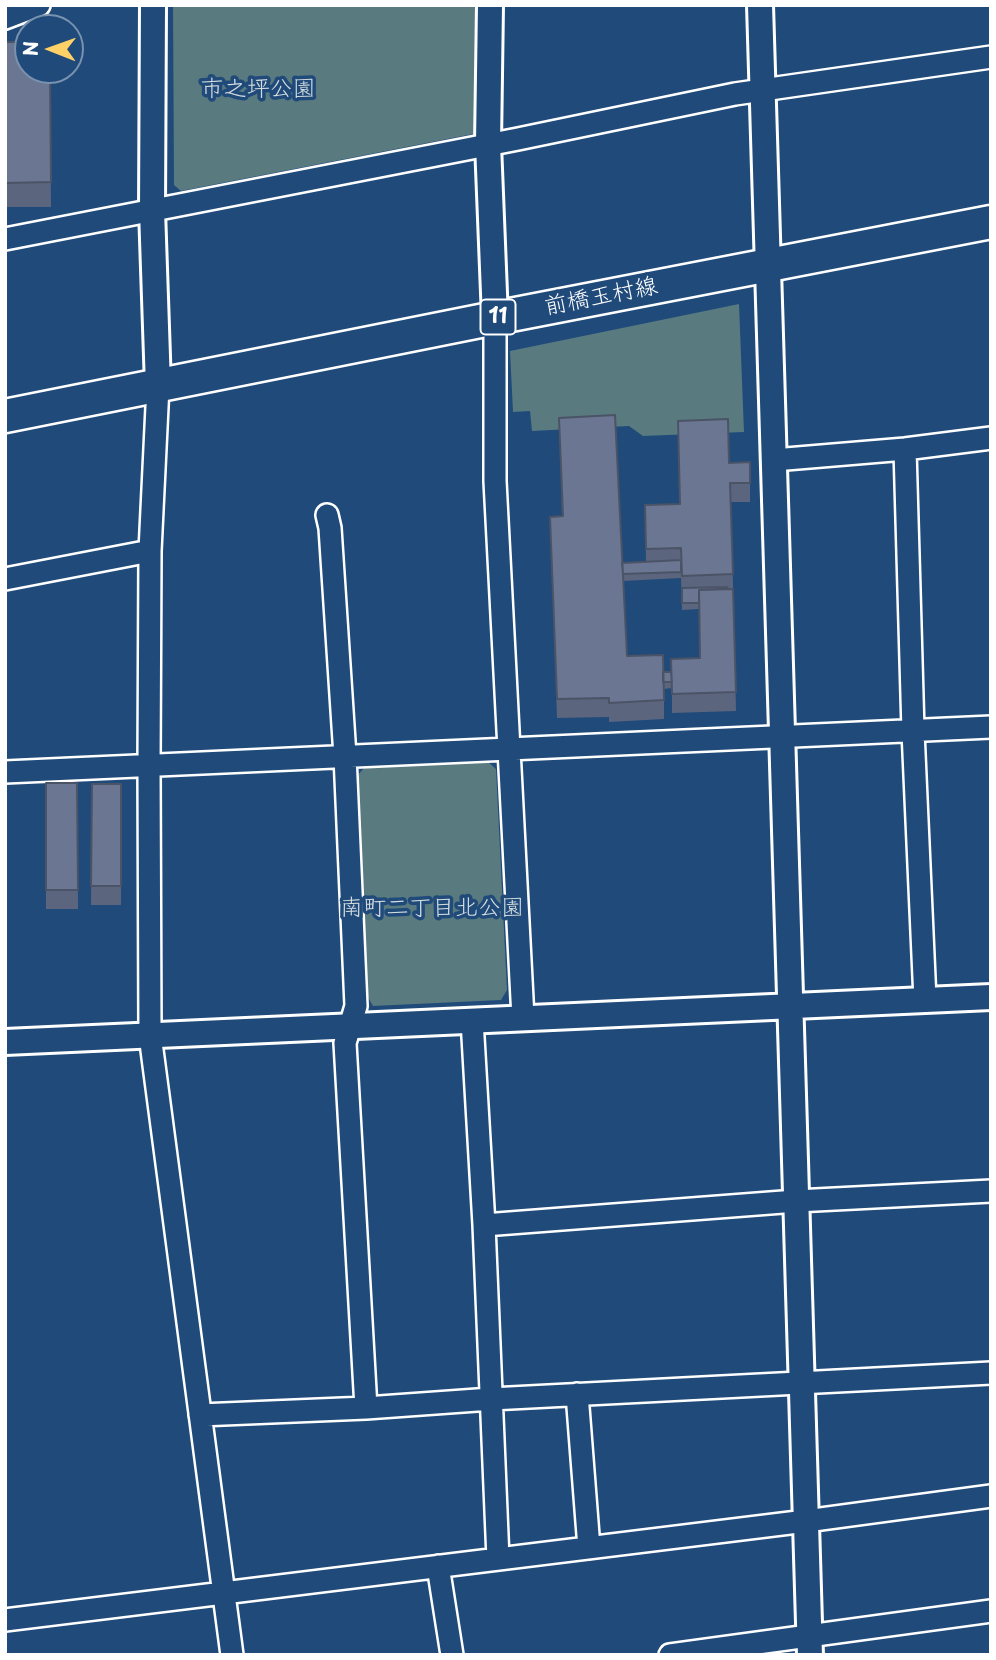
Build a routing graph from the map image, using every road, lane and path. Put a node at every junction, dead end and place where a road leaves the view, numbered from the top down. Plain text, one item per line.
1 (39, 5) edge
2 (153, 5) edge
3 (490, 5) edge
4 (760, 5) edge
5 (5, 18) edge
6 (991, 57) edge
7 (762, 90) junction
8 (488, 144) junction
9 (152, 211) junction
10 (991, 222) edge
11 (5, 239) edge
12 (768, 264) junction
13 (495, 318) junction
14 (159, 386) junction
15 (5, 416) edge
16 (991, 438) edge
17 (905, 449) junction
18 (774, 460) junction
19 (327, 515) dead end
20 (150, 551) junction
21 (5, 579) edge
22 (991, 727) edge
23 (913, 731) junction
24 (782, 736) junction
25 (508, 749) junction
26 (345, 756) junction
27 (149, 766) junction
28 (5, 772) edge
29 (991, 997) edge
30 (925, 1000) junction
31 (790, 1006) junction
32 (523, 1018) junction
33 (472, 1020) junction
34 (351, 1026) junction
35 (150, 1035) junction
36 (5, 1041) edge
37 (991, 1191) edge
38 (796, 1201) junction
39 (484, 1225) junction
40 (991, 1373) edge
41 (802, 1382) junction
42 (578, 1394) junction
43 (491, 1399) junction
44 (366, 1408) junction
45 (200, 1415) junction
46 (991, 1496) edge
47 (806, 1521) junction
48 (589, 1548) junction
49 (498, 1559) junction
50 (438, 1566) junction
51 (223, 1593) junction
52 (991, 1611) edge
53 (5, 1620) edge
54 (810, 1646) edge
55 (232, 1655) edge
56 (452, 1655) edge
57 (670, 1655) edge

1 - 5 street
2 - 9 street
3 - 8 street
4 - 7 street
6 - 7 street
7 - 8 street
7 - 12 street
8 - 9 street
8 - 13 street
9 - 11 street
9 - 14 street
10 - 12 main road, 前橋玉村線 / 11
12 - 13 main road, 前橋玉村線 / 11
12 - 18 street
13 - 14 main road, 前橋玉村線 / 11
13 - 25 street
14 - 15 main road, 前橋玉村線 / 11
14 - 20 street
16 - 17 street
17 - 18 street
17 - 23 street
18 - 24 street
19 - 26 street
20 - 21 street
20 - 27 street
22 - 23 street
23 - 24 street
23 - 30 street
24 - 25 street
24 - 31 street
25 - 26 street
25 - 32 street
26 - 27 street
26 - 34 street
27 - 28 street
27 - 35 street
29 - 30 street
30 - 31 street
31 - 32 street
31 - 38 street
32 - 33 street
33 - 34 street
33 - 39 street
34 - 35 street
34 - 44 street
35 - 36 street
35 - 45 street
37 - 38 street
38 - 39 street
38 - 41 street
39 - 43 street
40 - 41 street
41 - 42 street
41 - 47 street
42 - 43 street
42 - 48 street
43 - 44 street
43 - 49 street
44 - 45 street
45 - 51 street
46 - 47 street
47 - 48 street
47 - 54 street
48 - 49 street
49 - 50 street
50 - 51 street
50 - 56 street
51 - 53 street
51 - 55 street
52 - 54 street
54 - 57 street

